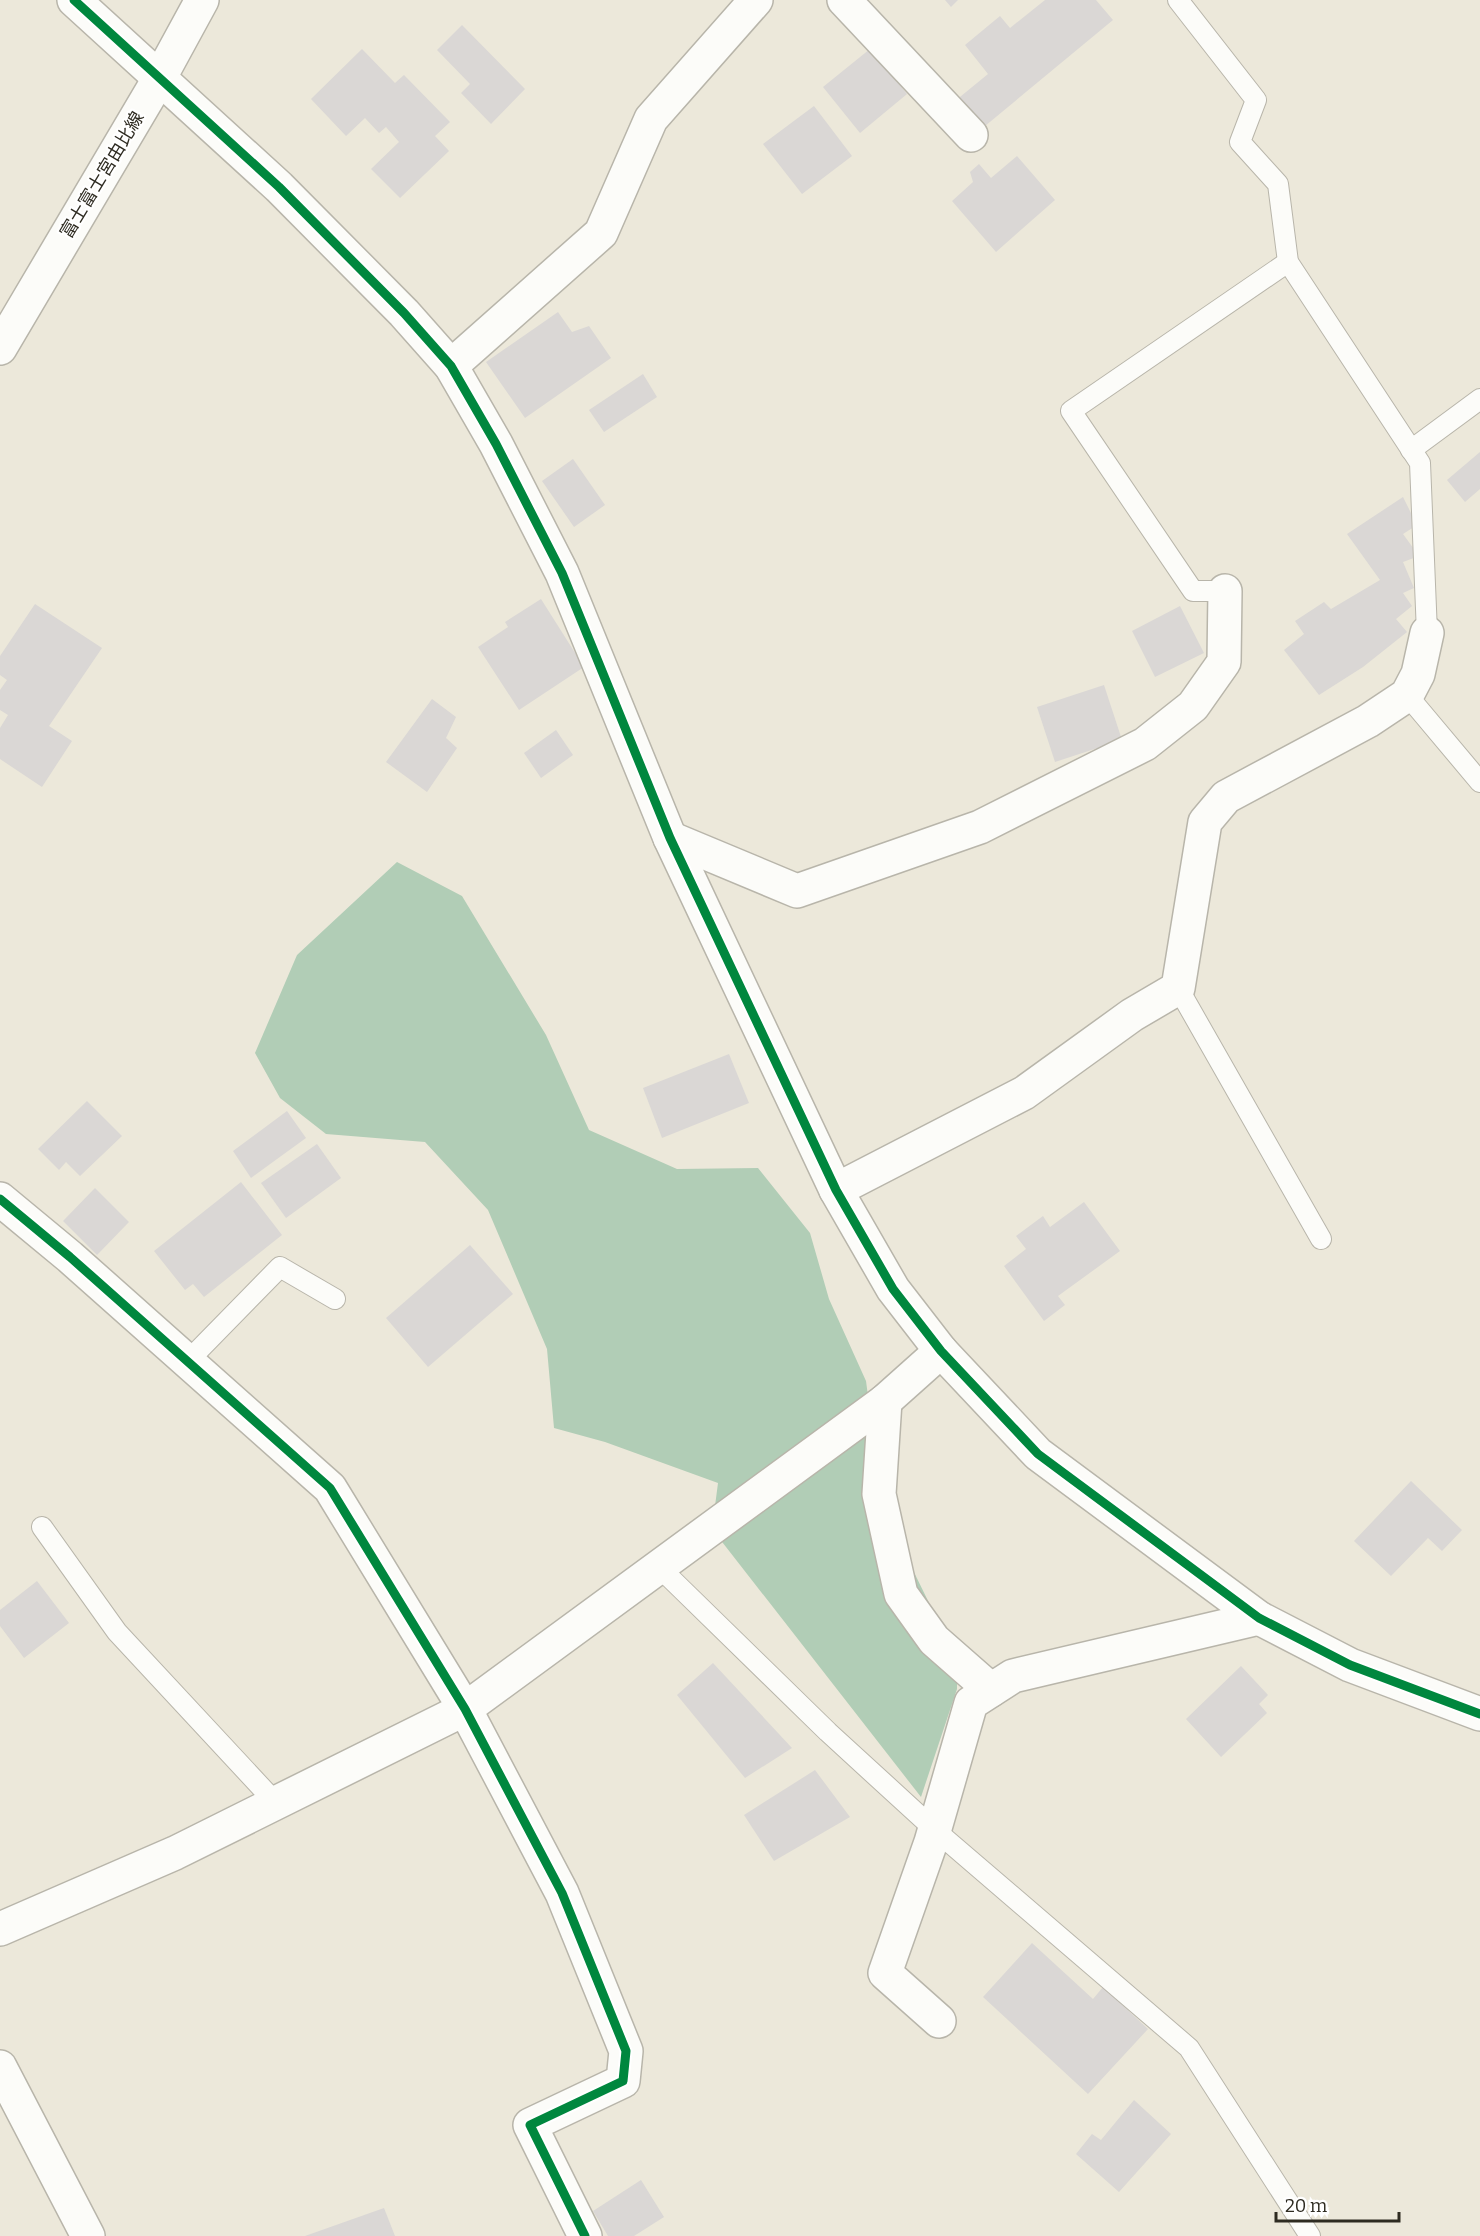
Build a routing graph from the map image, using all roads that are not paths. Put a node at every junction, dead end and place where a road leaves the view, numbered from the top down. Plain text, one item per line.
1 (74, 0) edge
2 (202, 0) edge
3 (756, 0) edge
4 (844, 0) edge
5 (1178, 0) edge
6 (159, 79) junction
7 (971, 135) dead end
8 (1288, 262) junction
9 (0, 348) edge
10 (451, 366) junction
11 (1480, 399) edge
12 (1411, 450) junction
13 (1225, 591) joint
14 (1426, 633) joint
15 (1407, 695) junction
16 (1480, 782) edge
17 (670, 838) junction
18 (1178, 988) junction
19 (836, 1190) junction
20 (0, 1199) edge
21 (1321, 1239) dead end
22 (335, 1299) dead end
23 (941, 1351) junction
24 (187, 1362) junction
25 (885, 1401) junction
26 (42, 1527) dead end
27 (660, 1568) junction
28 (1260, 1618) junction
29 (991, 1690) junction
30 (465, 1709) junction
31 (1480, 1714) edge
32 (275, 1802) junction
33 (935, 1830) junction
34 (0, 1929) edge
35 (939, 2021) dead end
36 (0, 2067) edge
37 (88, 2236) edge
38 (585, 2236) edge
39 (1310, 2236) edge

1 - 6 street
2 - 6 street, 富士富士宮由比線
3 - 10 street
4 - 7 street
5 - 8 lane
6 - 9 street, 富士富士宮由比線
6 - 10 street
8 - 12 lane
8 - 13 lane
10 - 17 street
11 - 12 lane
12 - 14 lane
13 - 17 street
14 - 15 street
15 - 16 lane
15 - 18 street
17 - 19 street
18 - 19 street
18 - 21 lane
19 - 23 street
20 - 24 street
22 - 24 lane
23 - 25 street
23 - 28 street
24 - 30 street
25 - 27 street
25 - 29 street
26 - 32 lane
27 - 30 street
27 - 33 lane
28 - 29 street
28 - 31 street
29 - 33 street
30 - 32 street
30 - 38 street
32 - 34 street
33 - 35 street
33 - 39 lane
36 - 37 street

